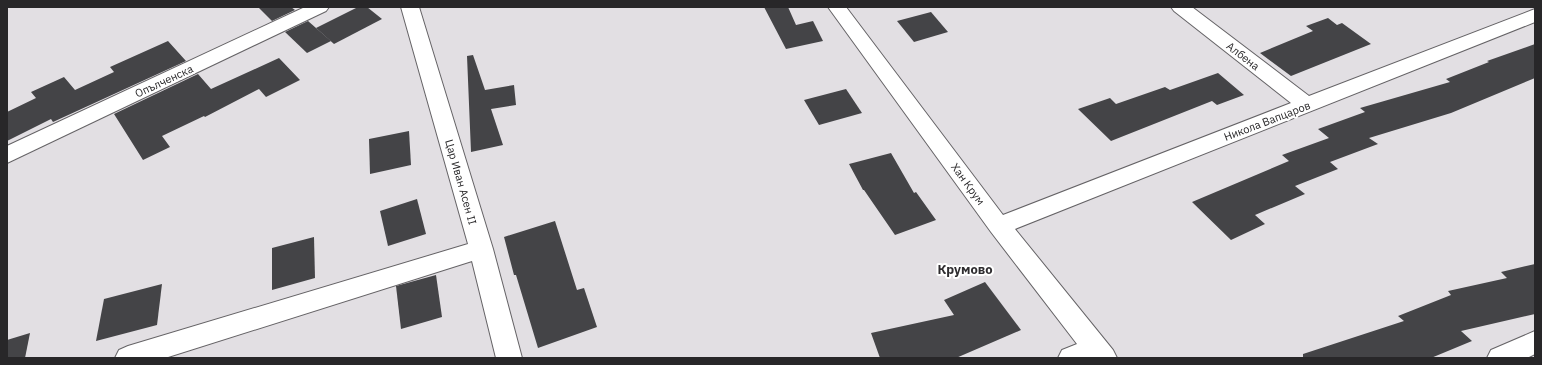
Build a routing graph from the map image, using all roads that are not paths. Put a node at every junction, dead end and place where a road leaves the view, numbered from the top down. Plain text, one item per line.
1 (320, 7) edge
2 (410, 7) edge
3 (837, 7) edge
4 (1180, 7) edge
5 (1535, 15) edge
6 (1307, 105) junction
7 (7, 155) edge
8 (999, 226) junction
9 (481, 249) junction
10 (1535, 342) edge
11 (1100, 353) edge
12 (128, 358) edge
13 (509, 358) edge
14 (1071, 358) edge
15 (1500, 358) edge

1 - 7 street, Опълченска
2 - 9 street, Цар Иван Асен II
3 - 8 street, Хан Крум
4 - 6 street, Албена
5 - 6 street, Никола Вапцаров
6 - 8 street, Никола Вапцаров
8 - 11 street, Хан Крум
9 - 12 street
9 - 13 street, Цар Иван Асен II
10 - 15 street
11 - 14 street

